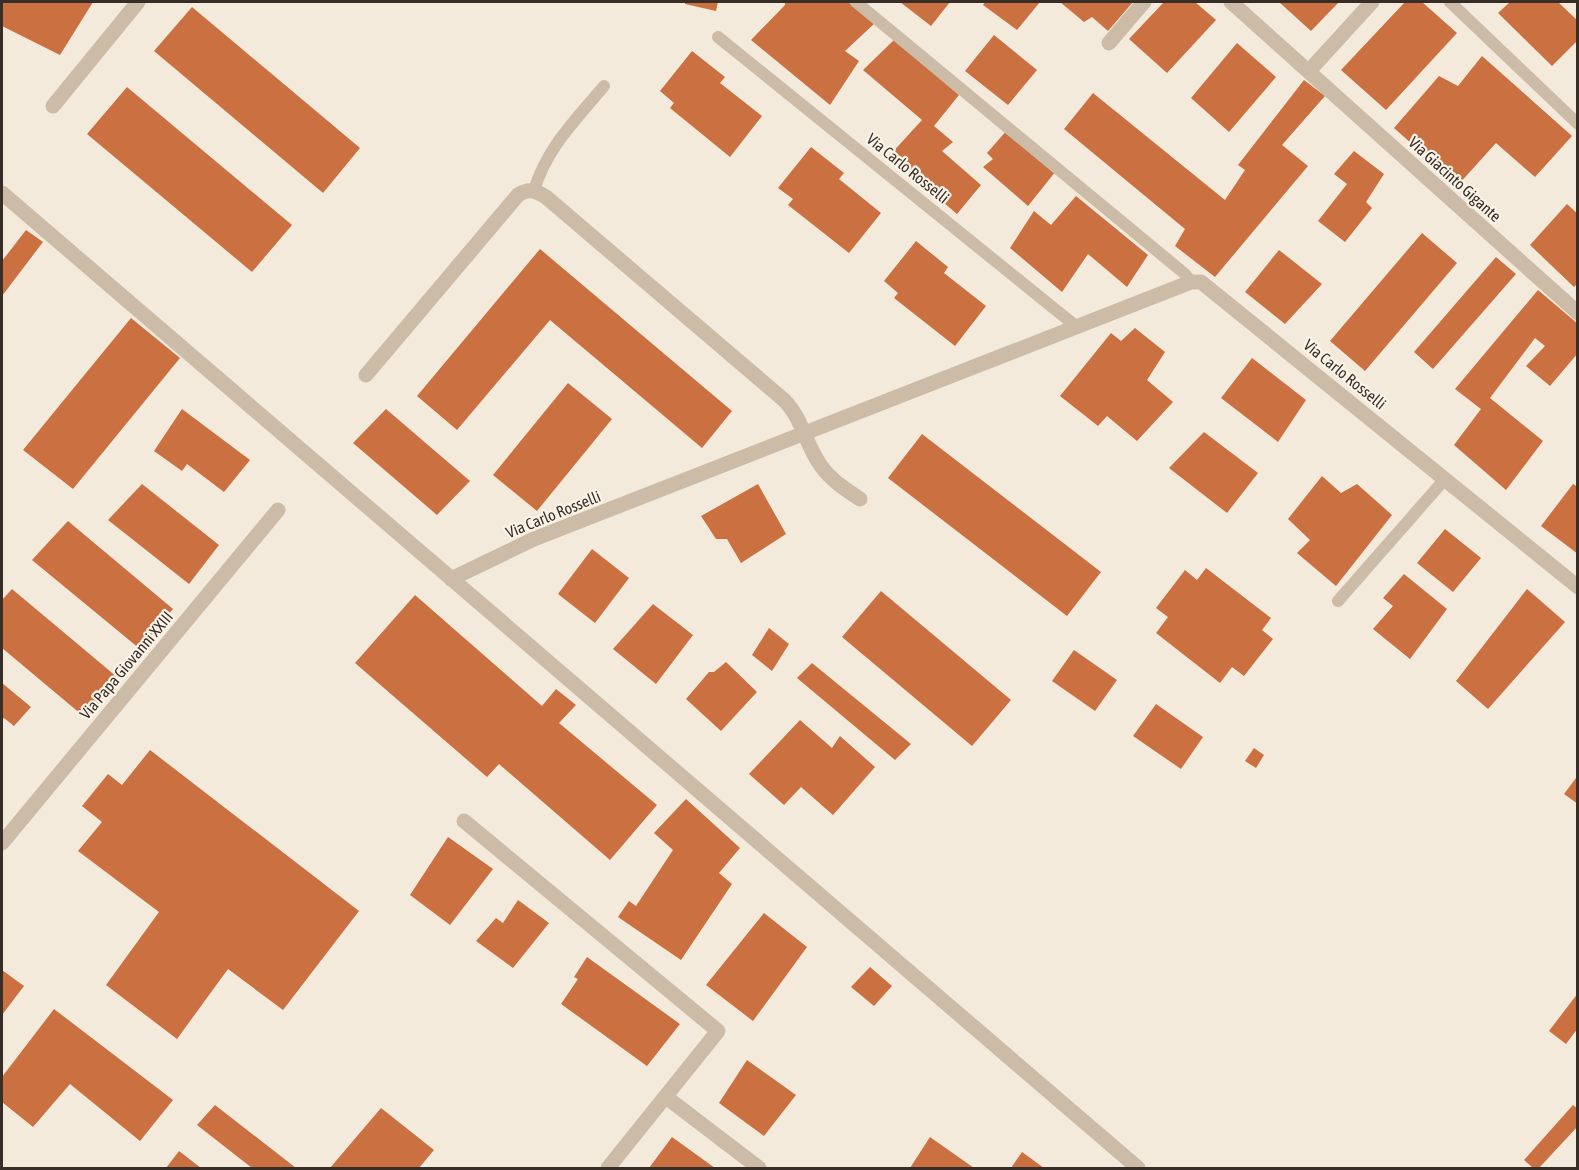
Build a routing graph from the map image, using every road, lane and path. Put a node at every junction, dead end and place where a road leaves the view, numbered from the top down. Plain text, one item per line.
1 (138, 2) edge
2 (856, 2) edge
3 (1144, 2) edge
4 (1231, 2) edge
5 (1371, 2) edge
6 (1450, 2) edge
7 (717, 37) dead end
8 (1109, 43) dead end
9 (1309, 71) junction
10 (604, 86) dead end
11 (53, 106) dead end
12 (1578, 124) edge
13 (534, 190) junction
14 (2, 193) edge
15 (1191, 282) junction
16 (1578, 313) edge
17 (1077, 327) junction
18 (366, 375) dead end
19 (804, 433) junction
20 (1445, 479) junction
21 (860, 500) dead end
22 (278, 510) dead end
23 (451, 579) junction
24 (1578, 587) edge
25 (1338, 601) dead end
26 (464, 821) dead end
27 (2, 843) edge
28 (666, 1097) junction
29 (609, 1168) edge
30 (759, 1168) edge
31 (1138, 1168) edge

1 - 11 street
2 - 15 lane, Via Carlo Rosselli
3 - 8 street
4 - 9 street, Via Giacinto Gigante
5 - 9 street
6 - 12 lane
7 - 17 lane, Via Carlo Rosselli
9 - 16 street, Via Giacinto Gigante
10 - 13 lane
13 - 18 street
13 - 19 street
14 - 23 street
15 - 17 street, Via Carlo Rosselli
15 - 20 street, Via Carlo Rosselli
17 - 19 street, Via Carlo Rosselli
19 - 21 street
19 - 23 street, Via Carlo Rosselli
20 - 24 street, Via Carlo Rosselli
20 - 25 lane
22 - 27 street, Via Papa Giovanni XXIII
23 - 31 street
26 - 28 street
28 - 29 street
28 - 30 street

